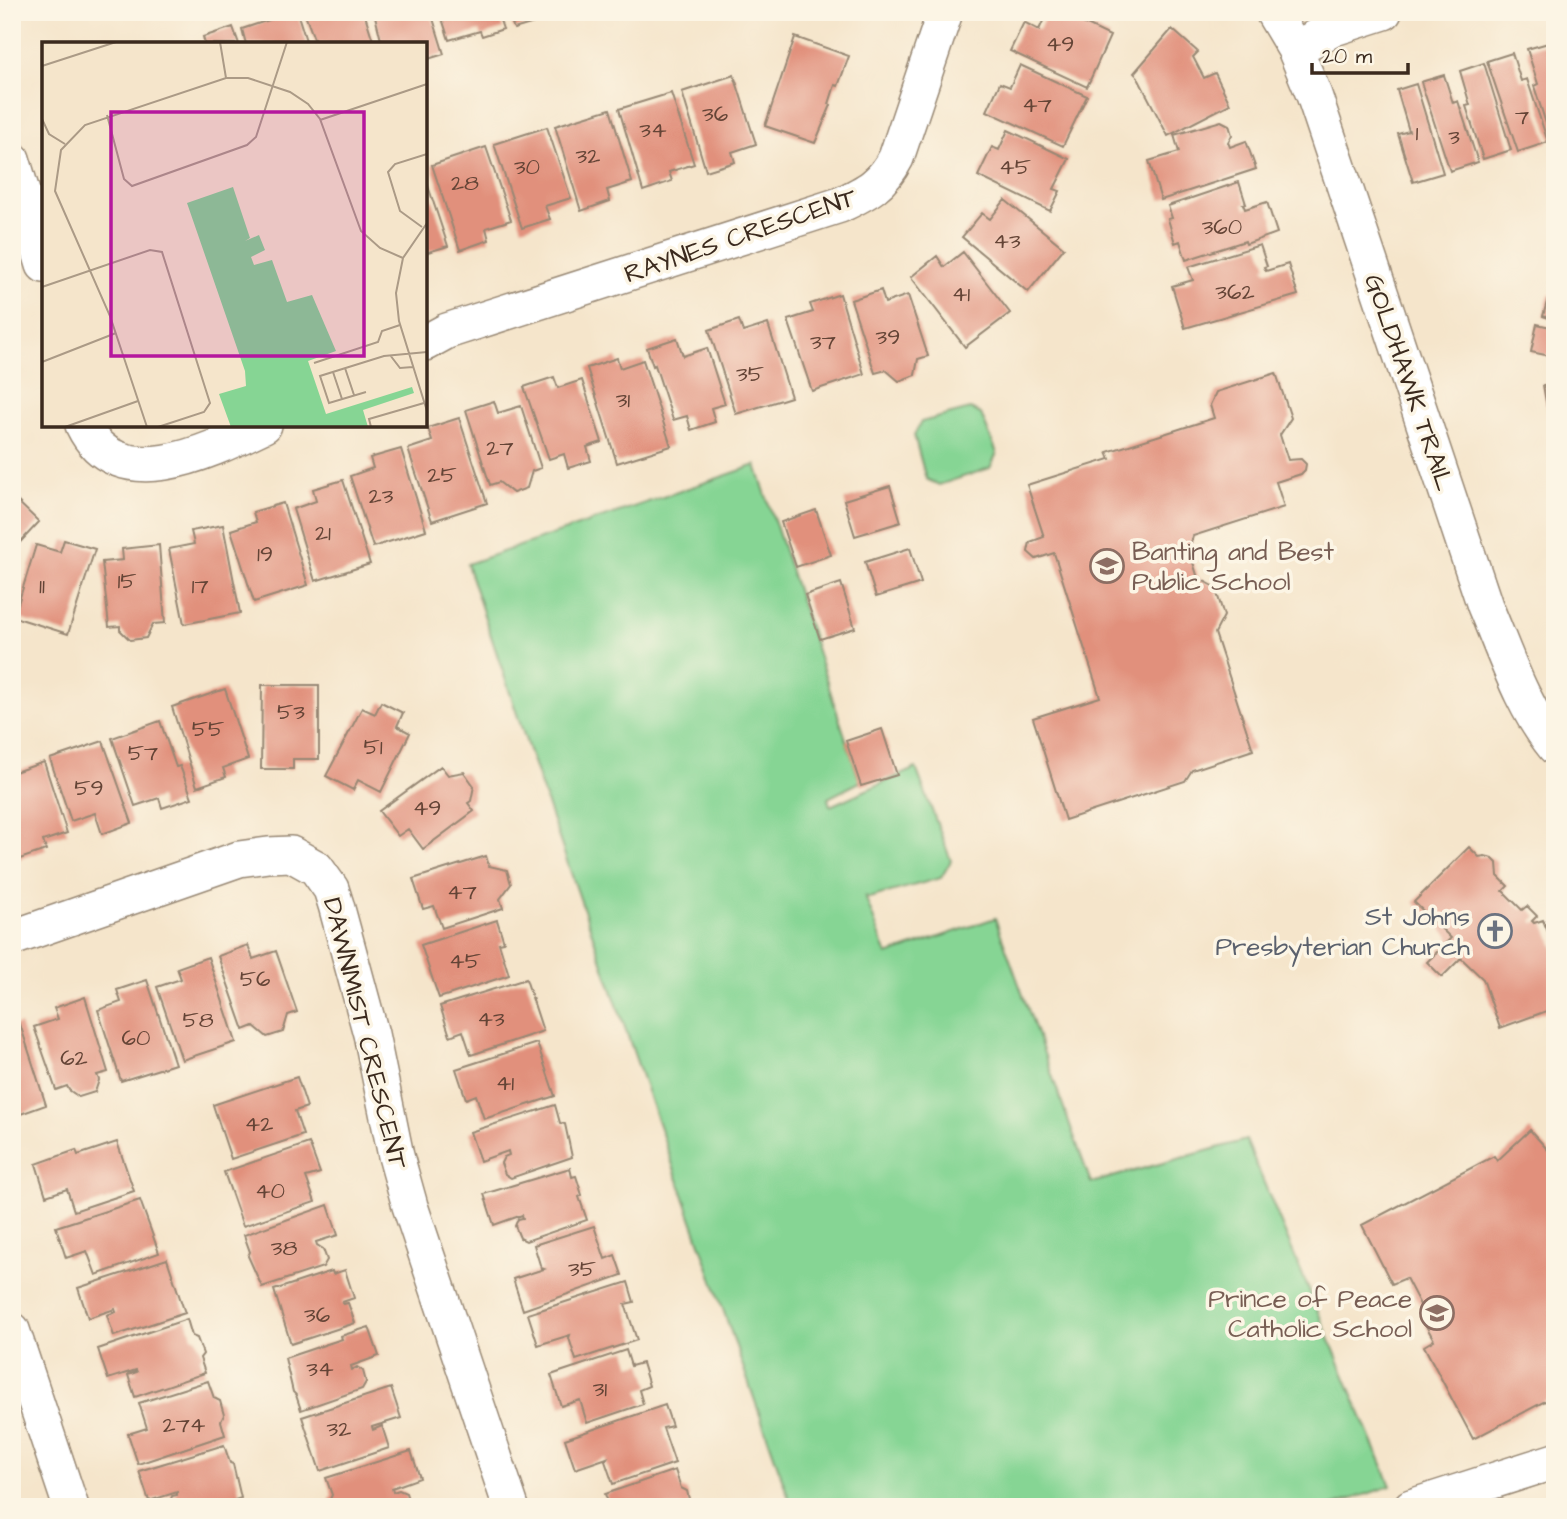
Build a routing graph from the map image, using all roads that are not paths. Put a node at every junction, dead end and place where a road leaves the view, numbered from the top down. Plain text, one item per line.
1 (945, 12) edge
2 (1273, 12) edge
3 (1384, 12) edge
4 (1295, 49) junction
5 (12, 159) edge
6 (42, 258) edge
7 (427, 342) edge
8 (84, 427) edge
9 (259, 427) edge
10 (1555, 747) edge
11 (12, 938) edge
12 (12, 1330) edge
13 (19, 1376) edge
14 (1555, 1461) edge
15 (71, 1507) edge
16 (511, 1507) edge
17 (1411, 1507) edge

1 - 7 street, RAYNES CRESCENT
2 - 4 street, GOLDHAWK TRAIL
3 - 4 street
4 - 10 street, GOLDHAWK TRAIL
5 - 6 street
8 - 9 street
11 - 16 street, DAWNMIST CRESCENT
12 - 13 street
13 - 15 street
14 - 17 street

